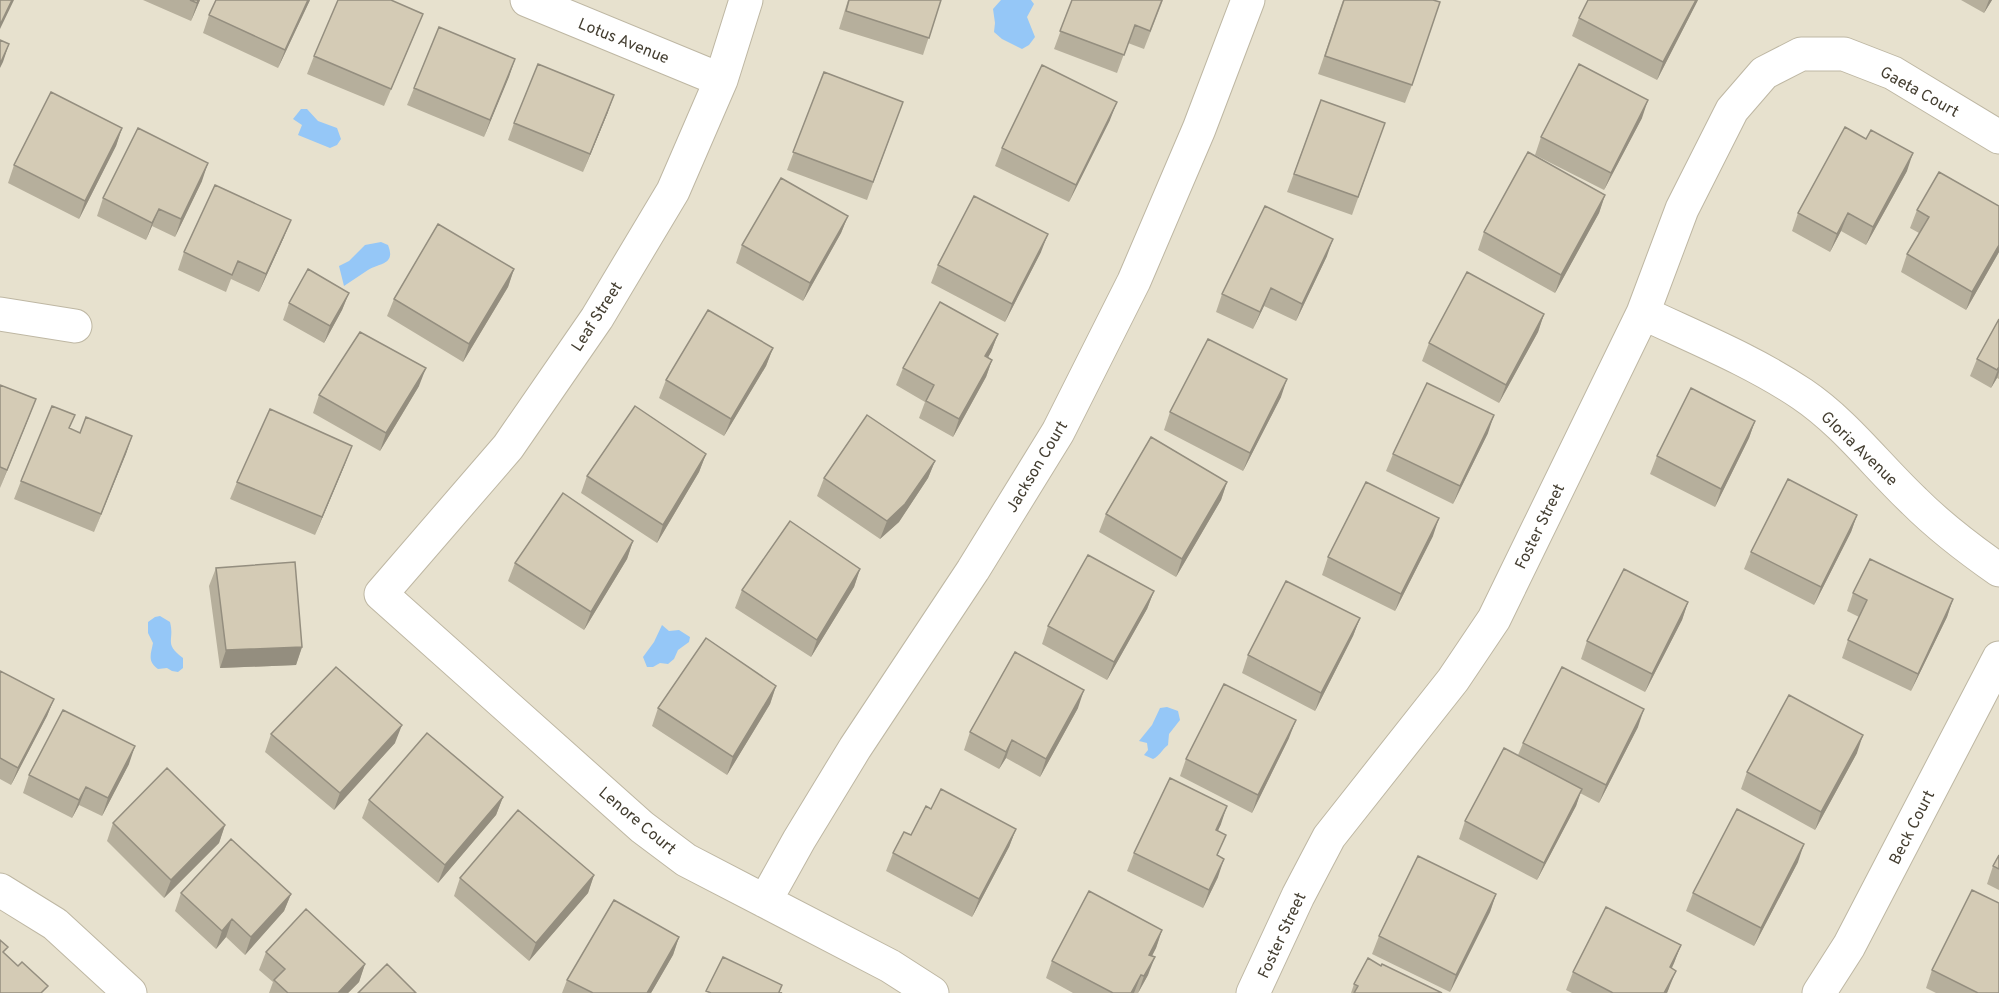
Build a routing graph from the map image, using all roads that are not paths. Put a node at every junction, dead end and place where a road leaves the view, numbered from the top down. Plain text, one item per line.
1 (527, 0) edge
2 (746, 0) edge
3 (1248, 0) edge
4 (1802, 54) joint
5 (721, 80) junction
6 (1999, 136) edge
7 (1643, 313) junction
8 (0, 314) edge
9 (75, 326) dead end
10 (1999, 570) edge
11 (381, 594) joint
12 (1999, 658) edge
13 (0, 890) edge
14 (765, 901) junction
15 (130, 993) edge
16 (932, 993) edge
17 (1253, 993) edge
18 (1819, 993) edge

1 - 5 street, Lotus Avenue
2 - 5 street, Leaf Street
3 - 14 street, Jackson Court
4 - 6 street, Gaeta Court
4 - 7 street, Foster Street
5 - 11 street, Leaf Street
7 - 10 street, Gloria Avenue
7 - 17 street, Foster Street
8 - 9 street
11 - 14 street, Lenore Court
12 - 18 street, Beck Court
13 - 15 street
14 - 16 street, Lenore Court

